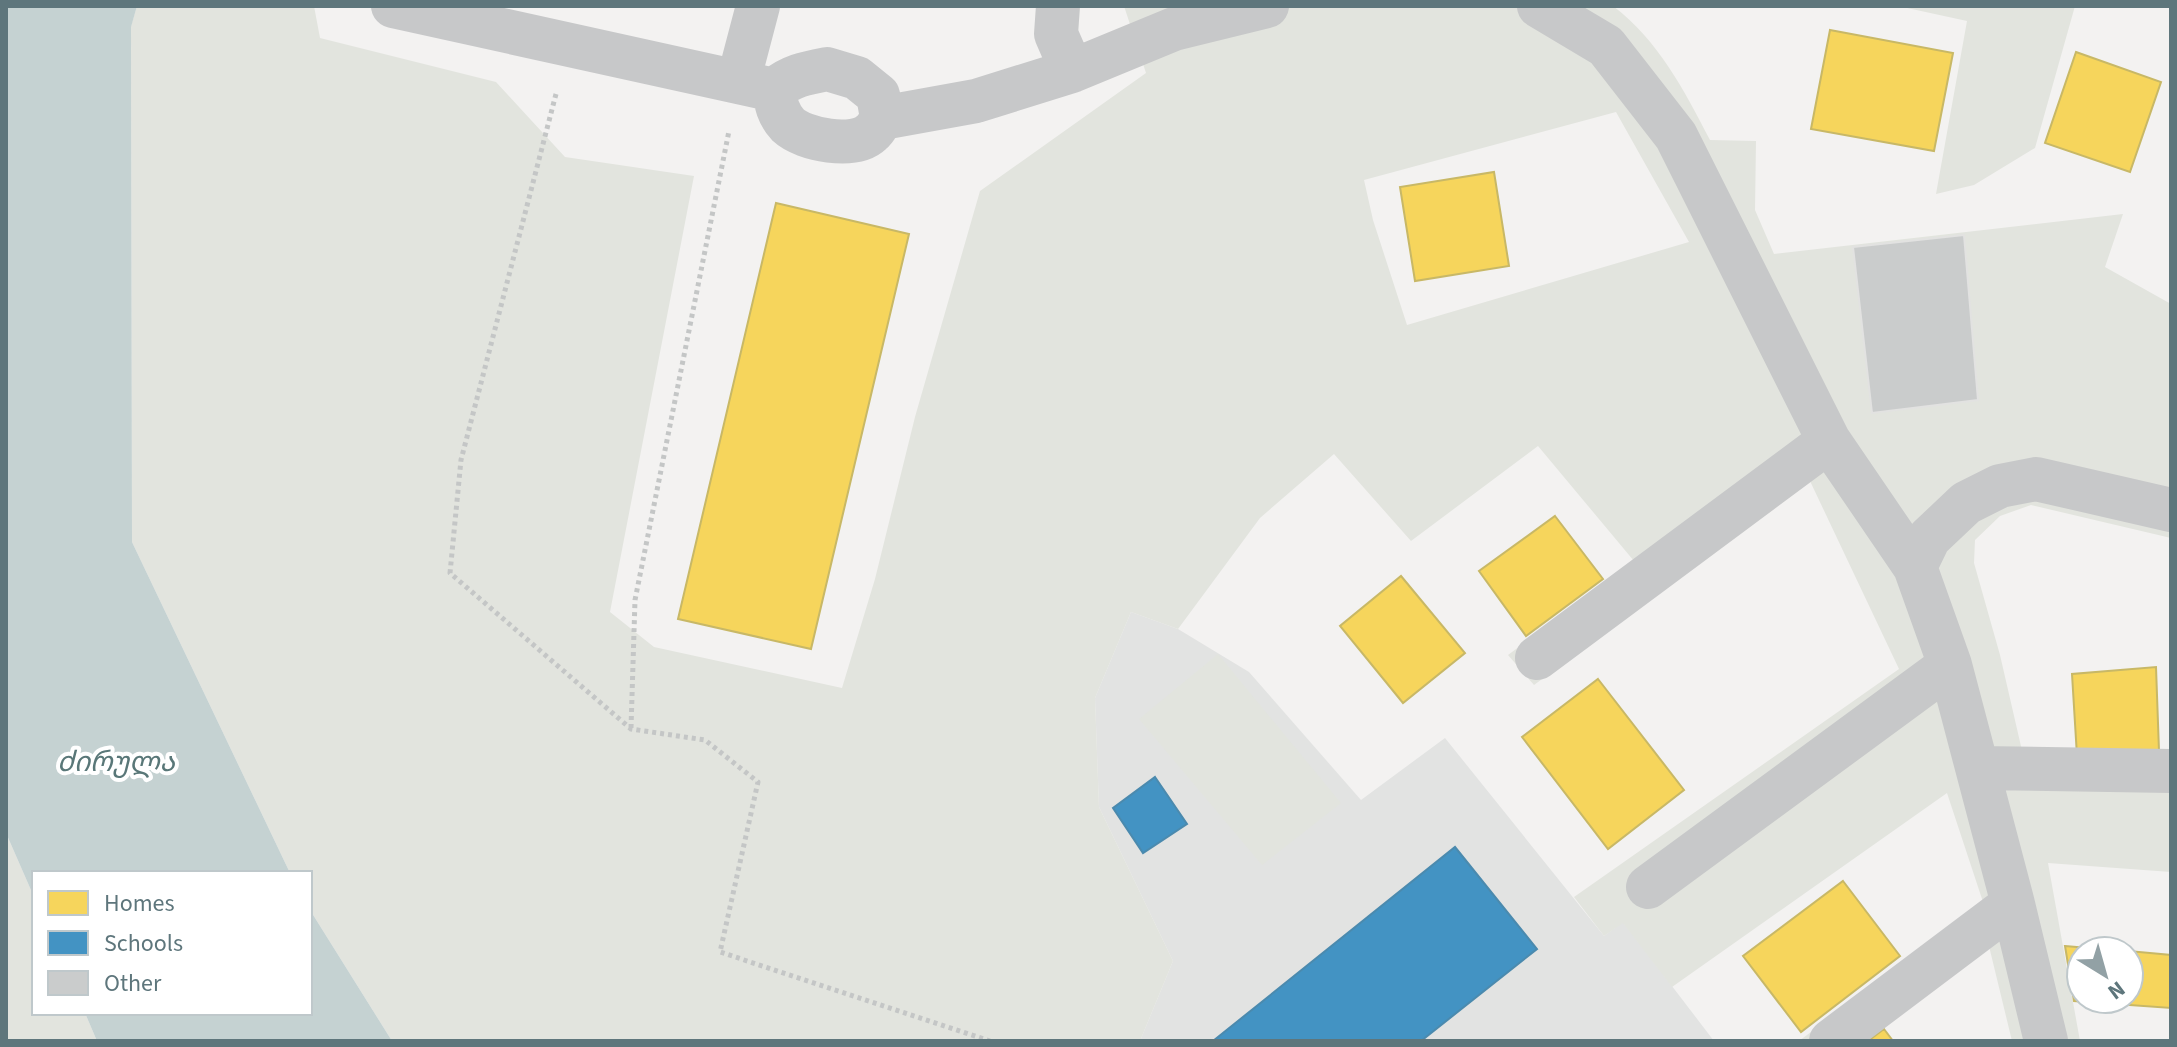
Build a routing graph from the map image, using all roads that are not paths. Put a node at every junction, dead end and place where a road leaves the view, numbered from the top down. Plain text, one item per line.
1 (393, 6) edge
2 (758, 6) edge
3 (1058, 6) edge
4 (1267, 6) edge
5 (1539, 6) edge
6 (545, 30) edge
7 (1072, 71) junction
8 (756, 86) junction
9 (882, 118) junction
10 (1829, 441) junction
11 (2171, 510) edge
12 (1915, 567) junction
13 (1537, 658) dead end
14 (1950, 665) junction
15 (1978, 768) junction
16 (2171, 771) edge
17 (1648, 887) dead end
18 (2013, 904) junction
19 (1831, 1041) edge
20 (2046, 1041) edge

1 - 6 street
2 - 8 street
3 - 7 street
4 - 7 street
5 - 10 street
6 - 8 street
7 - 9 street
8 - 9 street
8 - 9 street
10 - 12 street
10 - 13 street
11 - 12 street
12 - 14 street
14 - 15 street
14 - 17 street
15 - 16 street
15 - 18 street
18 - 19 street
18 - 20 street

